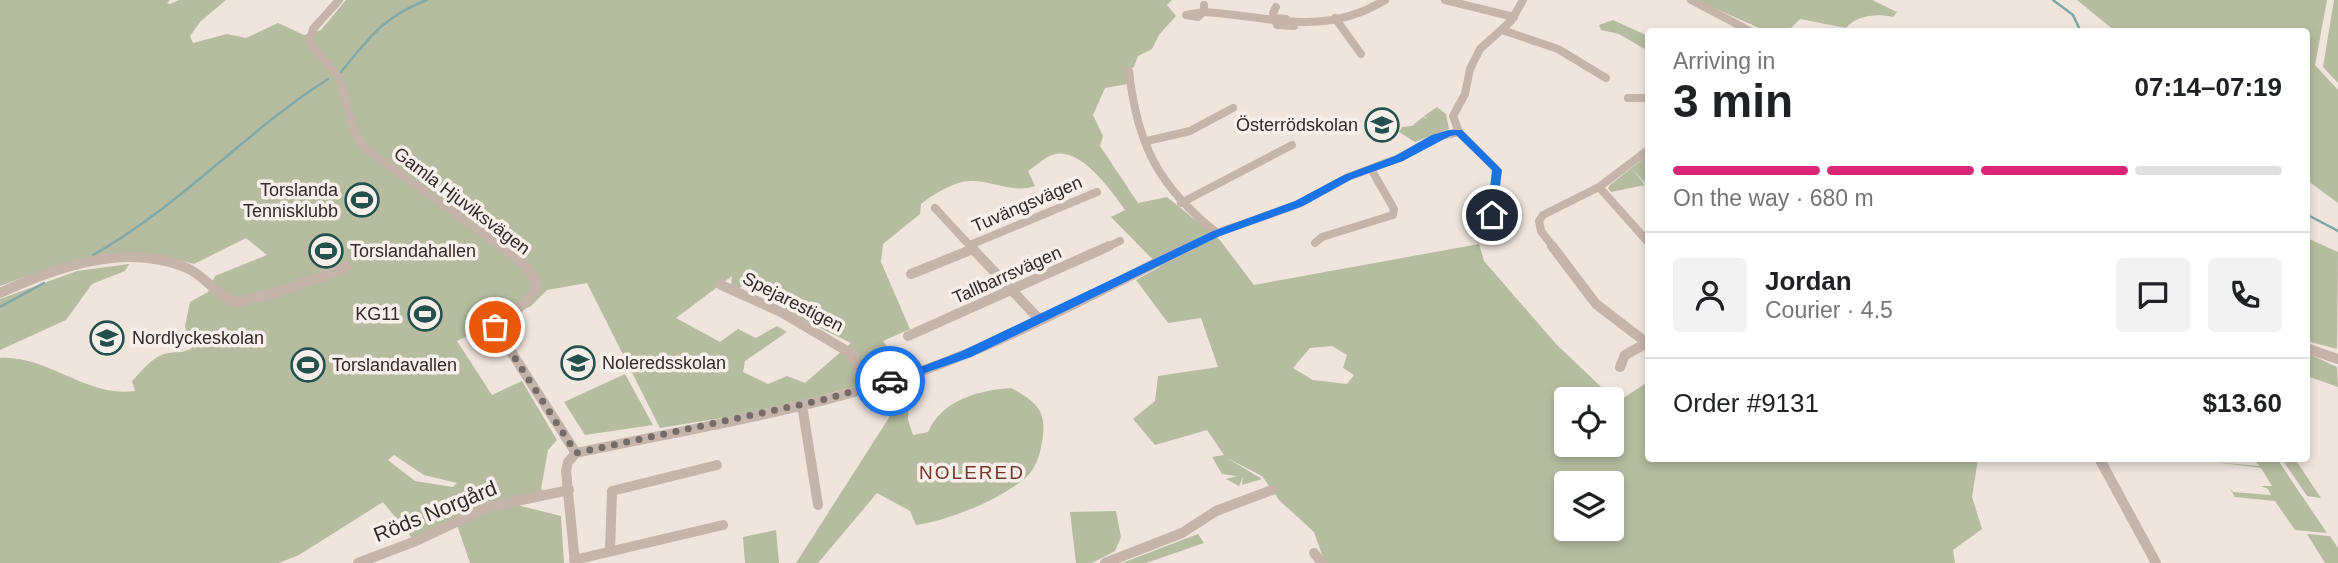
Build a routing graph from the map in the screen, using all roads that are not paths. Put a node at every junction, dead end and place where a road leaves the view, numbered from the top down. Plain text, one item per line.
1 (339, 0) edge
2 (1385, 0) edge
3 (1445, 0) edge
4 (1523, 0) edge
5 (1691, 0) edge
6 (1216, 2) dead end
7 (1263, 4) dead end
8 (1205, 5) dead end
9 (1276, 7) junction
10 (1514, 17) junction
11 (1276, 18) dead end
12 (1335, 18) junction
13 (1744, 28) edge
14 (1502, 30) junction
15 (1361, 54) dead end
16 (1129, 71) dead end
17 (1606, 78) dead end
18 (1628, 98) dead end
19 (1645, 99) edge
20 (1233, 108) dead end
21 (1459, 132) junction
22 (1147, 141) junction
23 (1292, 145) dead end
24 (1645, 152) edge
25 (1371, 169) junction
26 (1599, 187) junction
27 (1097, 192) dead end
28 (1181, 203) junction
29 (935, 208) dead end
30 (1488, 231) dead end
31 (1217, 233) junction
32 (1645, 239) edge
33 (1120, 242) dead end
34 (1315, 243) dead end
35 (971, 247) junction
36 (346, 267) dead end
37 (911, 274) dead end
38 (722, 285) dead end
39 (1012, 290) junction
40 (0, 293) edge
41 (1039, 319) junction
42 (908, 336) dead end
43 (1645, 341) edge
44 (1645, 344) edge
45 (2310, 349) edge
46 (2338, 359) edge
47 (1620, 367) dead end
48 (866, 388) junction
49 (802, 405) junction
50 (576, 453) junction
51 (2101, 462) edge
52 (717, 465) dead end
53 (569, 490) junction
54 (1272, 490) dead end
55 (818, 505) dead end
56 (723, 525) dead end
57 (610, 551) junction
58 (1314, 553) dead end
59 (574, 562) edge
60 (358, 563) edge
61 (1105, 563) edge
62 (1322, 563) edge
63 (2156, 563) edge

1 - 50 street, Gamla Hjuviksvägen
2 - 12 street
3 - 10 street
4 - 10 street
5 - 13 street
6 - 8 street
7 - 9 street
9 - 11 street
9 - 12 street
10 - 14 street
12 - 15 street
14 - 17 street
14 - 21 street
16 - 22 street
18 - 19 street
20 - 22 street
21 - 25 street
21 - 30 street
22 - 28 street
23 - 28 street
24 - 26 street
25 - 31 street
25 - 34 street
26 - 32 street
26 - 43 street
27 - 35 street, Tuvängsvägen
28 - 31 street
29 - 35 street
31 - 41 street
33 - 39 street, Tallbarrsvägen
35 - 37 street, Tuvängsvägen
35 - 39 street
36 - 40 street
38 - 48 street, Spejarestigen
39 - 41 street
39 - 42 street, Tallbarrsvägen
41 - 48 street
44 - 47 street
45 - 46 street
48 - 49 street
49 - 50 street
49 - 55 street
50 - 53 street
51 - 63 street
52 - 57 street
53 - 59 street
53 - 60 street, Röds Norgård
54 - 61 street
56 - 57 street
57 - 59 street
58 - 62 street

